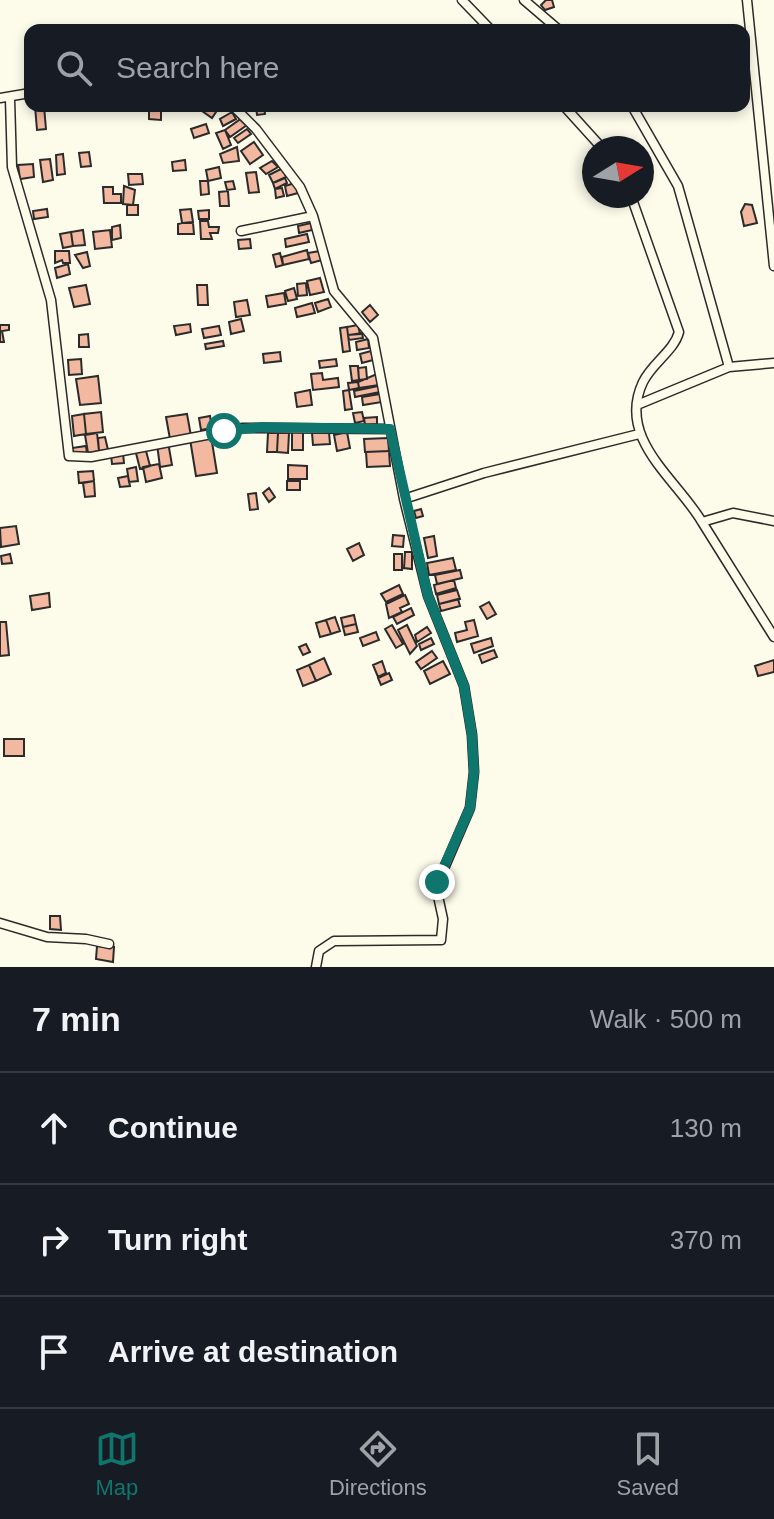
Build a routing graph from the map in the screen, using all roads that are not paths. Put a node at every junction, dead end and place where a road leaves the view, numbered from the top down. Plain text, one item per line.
1 (462, 0) edge
2 (524, 0) edge
3 (747, 0) edge
4 (485, 24) edge
5 (552, 24) edge
6 (749, 24) edge
7 (750, 30) edge
8 (24, 95) edge
9 (0, 98) edge
10 (10, 99) junction
11 (238, 112) edge
12 (569, 112) edge
13 (635, 112) edge
14 (591, 136) edge
15 (635, 208) edge
16 (313, 216) junction
17 (241, 231) dead end
18 (774, 266) edge
19 (774, 363) edge
20 (729, 367) junction
21 (637, 405) junction
22 (390, 429) junction
23 (639, 434) junction
24 (404, 499) junction
25 (774, 521) edge
26 (702, 522) junction
27 (774, 637) edge
28 (0, 923) edge
29 (109, 944) dead end
30 (316, 967) edge

1 - 4 street
2 - 5 street
3 - 6 street
7 - 18 street
8 - 10 street
9 - 10 street
10 - 22 street
11 - 16 street
12 - 14 street
13 - 20 street
15 - 21 street
16 - 17 street
16 - 22 street
19 - 20 street
20 - 21 street
21 - 23 street
22 - 24 street
23 - 24 street
23 - 26 street
24 - 30 street
25 - 26 street
26 - 27 street
28 - 29 street

